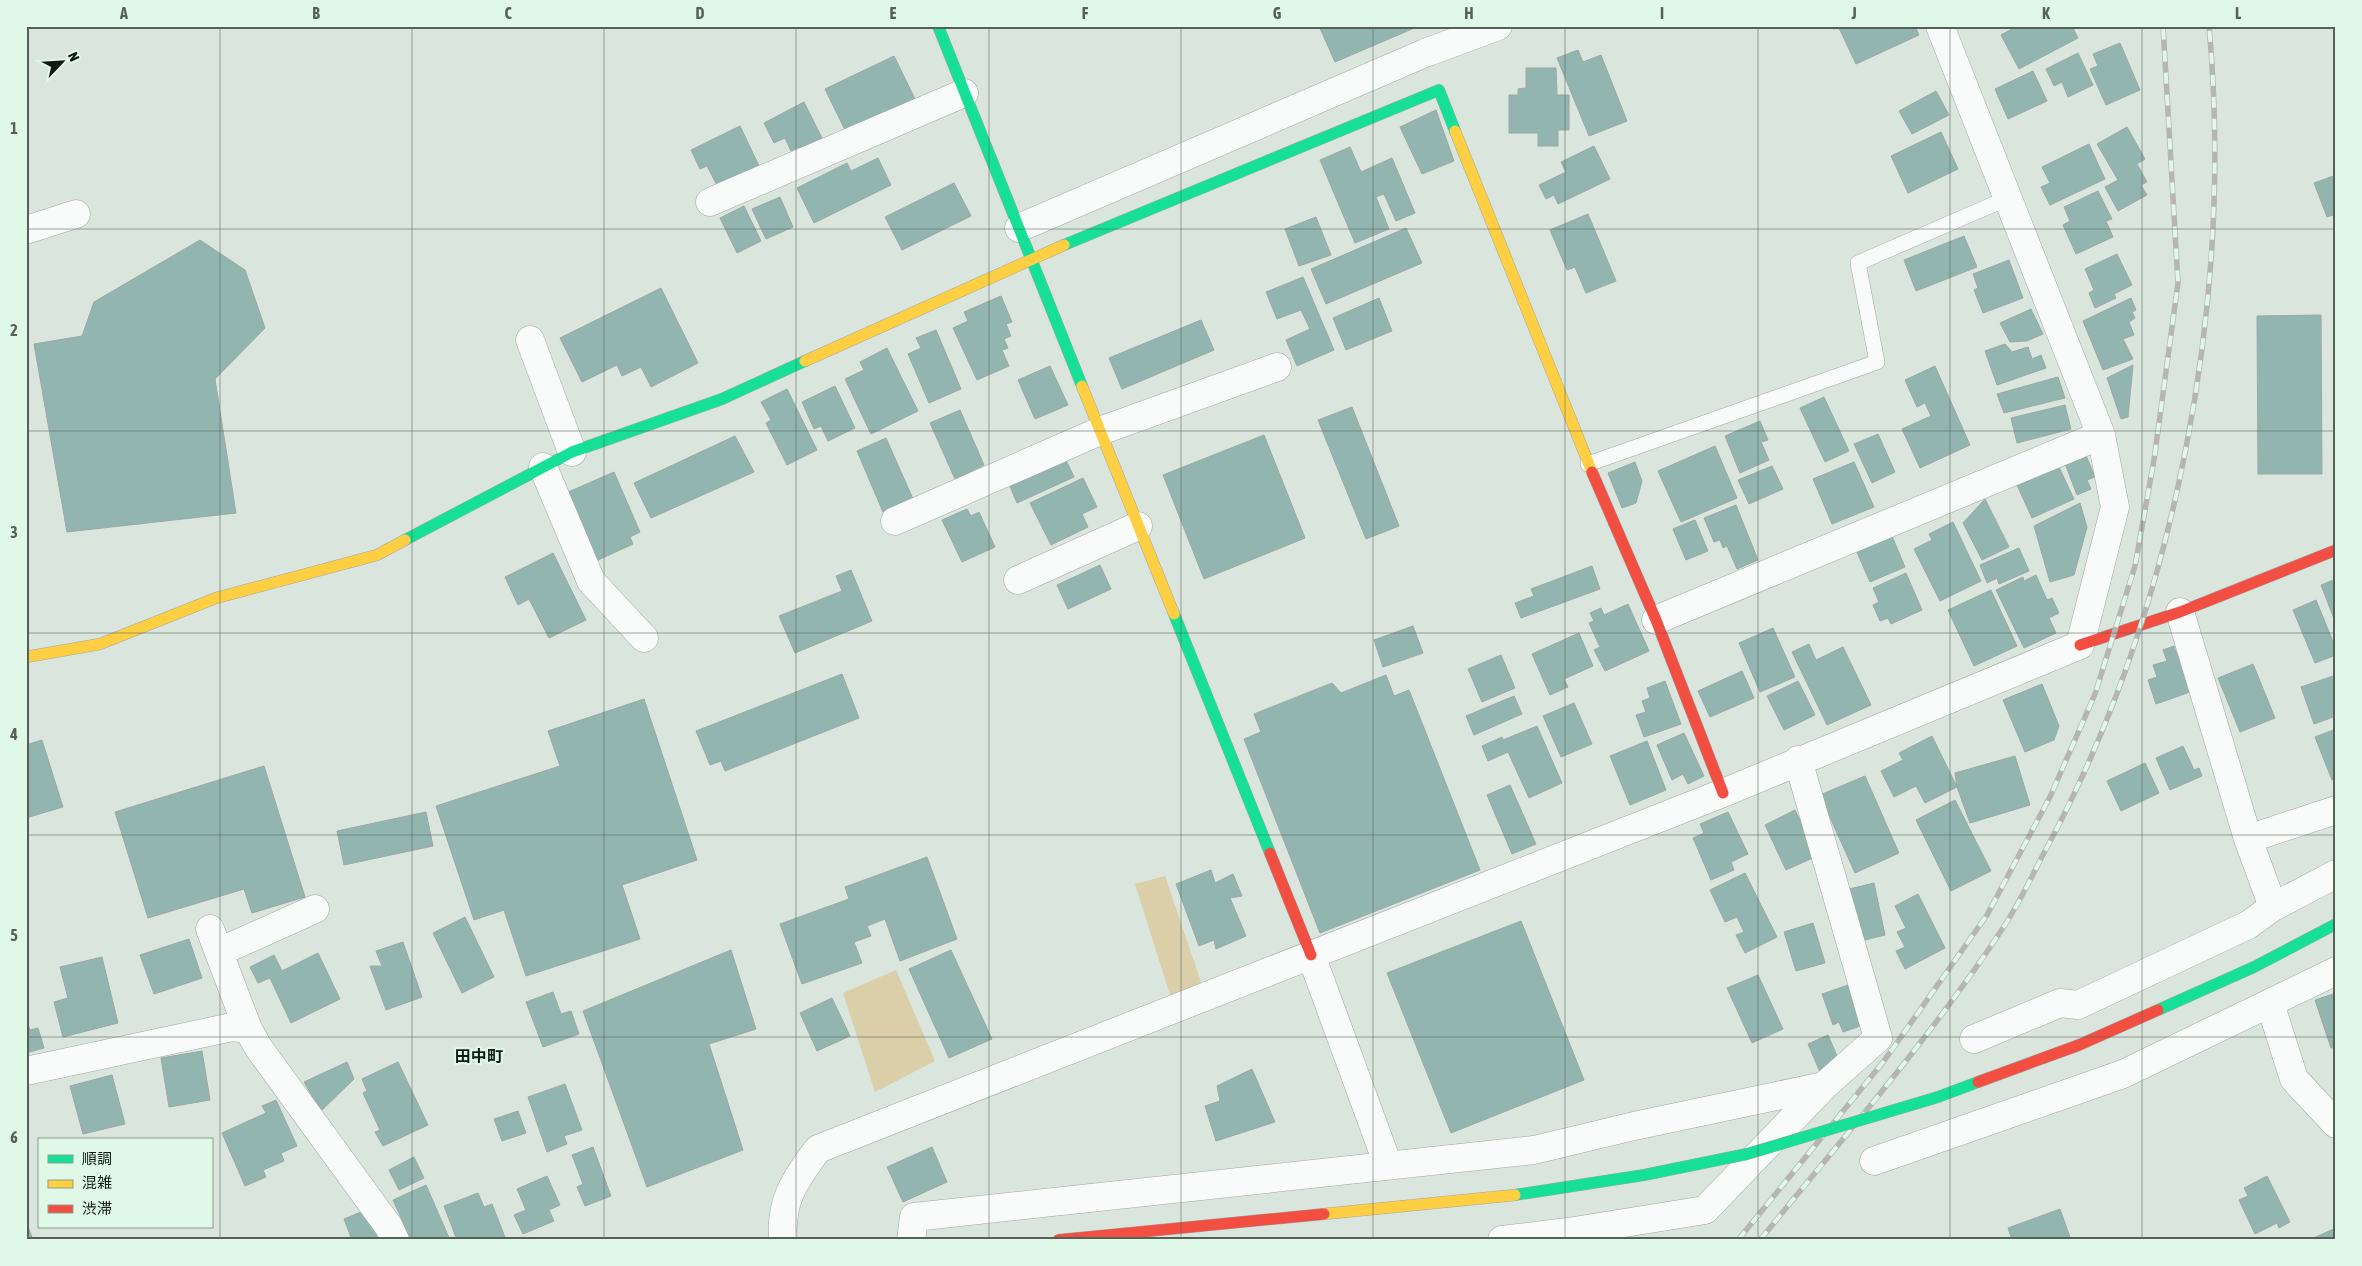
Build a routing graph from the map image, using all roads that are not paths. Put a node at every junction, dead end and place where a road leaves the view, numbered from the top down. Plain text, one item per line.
1 (938, 26) edge
2 (1498, 26) edge
3 (1940, 26) edge
4 (964, 92) junction
5 (2008, 198) junction
6 (710, 202) dead end
7 (76, 214) dead end
8 (1019, 228) junction
9 (26, 230) edge
10 (1031, 259) junction
11 (530, 340) dead end
12 (1277, 367) dead end
13 (1100, 431) junction
14 (2101, 435) junction
15 (572, 452) junction
16 (1588, 464) junction
17 (543, 467) junction
18 (895, 521) dead end
19 (1138, 526) junction
20 (2336, 550) edge
21 (1018, 580) dead end
22 (2180, 612) junction
23 (1656, 620) junction
24 (644, 638) dead end
25 (2080, 645) junction
26 (26, 657) edge
27 (1798, 760) junction
28 (1723, 793) junction
29 (2336, 810) edge
30 (2248, 840) junction
31 (2336, 874) edge
32 (2274, 907) junction
33 (315, 908) dead end
34 (2336, 924) edge
35 (1310, 955) junction
36 (2336, 971) edge
37 (2270, 1003) junction
38 (248, 1029) junction
39 (1974, 1039) dead end
40 (26, 1071) edge
41 (1824, 1086) junction
42 (2336, 1124) edge
43 (1874, 1161) dead end
44 (1388, 1165) junction
45 (395, 1240) edge
46 (783, 1240) edge
47 (911, 1240) edge
48 (1058, 1240) edge
49 (1502, 1240) edge

1 - 4 street
2 - 8 street
3 - 5 street
4 - 6 street
4 - 8 street
5 - 14 street
5 - 16 lane
7 - 9 street
8 - 10 street
10 - 13 street
10 - 15 street
10 - 16 street
11 - 15 street
12 - 13 street
13 - 18 street
13 - 19 street
14 - 23 street
14 - 25 street
15 - 17 street
16 - 23 street
17 - 24 street
17 - 26 street
19 - 21 street
19 - 35 street
20 - 22 street
22 - 25 street
22 - 30 street
23 - 28 street
25 - 27 street
27 - 28 street
27 - 41 street
28 - 35 street
29 - 30 street
30 - 32 street
31 - 32 street
32 - 39 street
33 - 38 street
34 - 48 street, bridge
35 - 44 street
35 - 46 street
36 - 37 street
37 - 42 street
37 - 43 street
38 - 40 street
38 - 45 street
41 - 44 street
41 - 49 street
44 - 47 street

